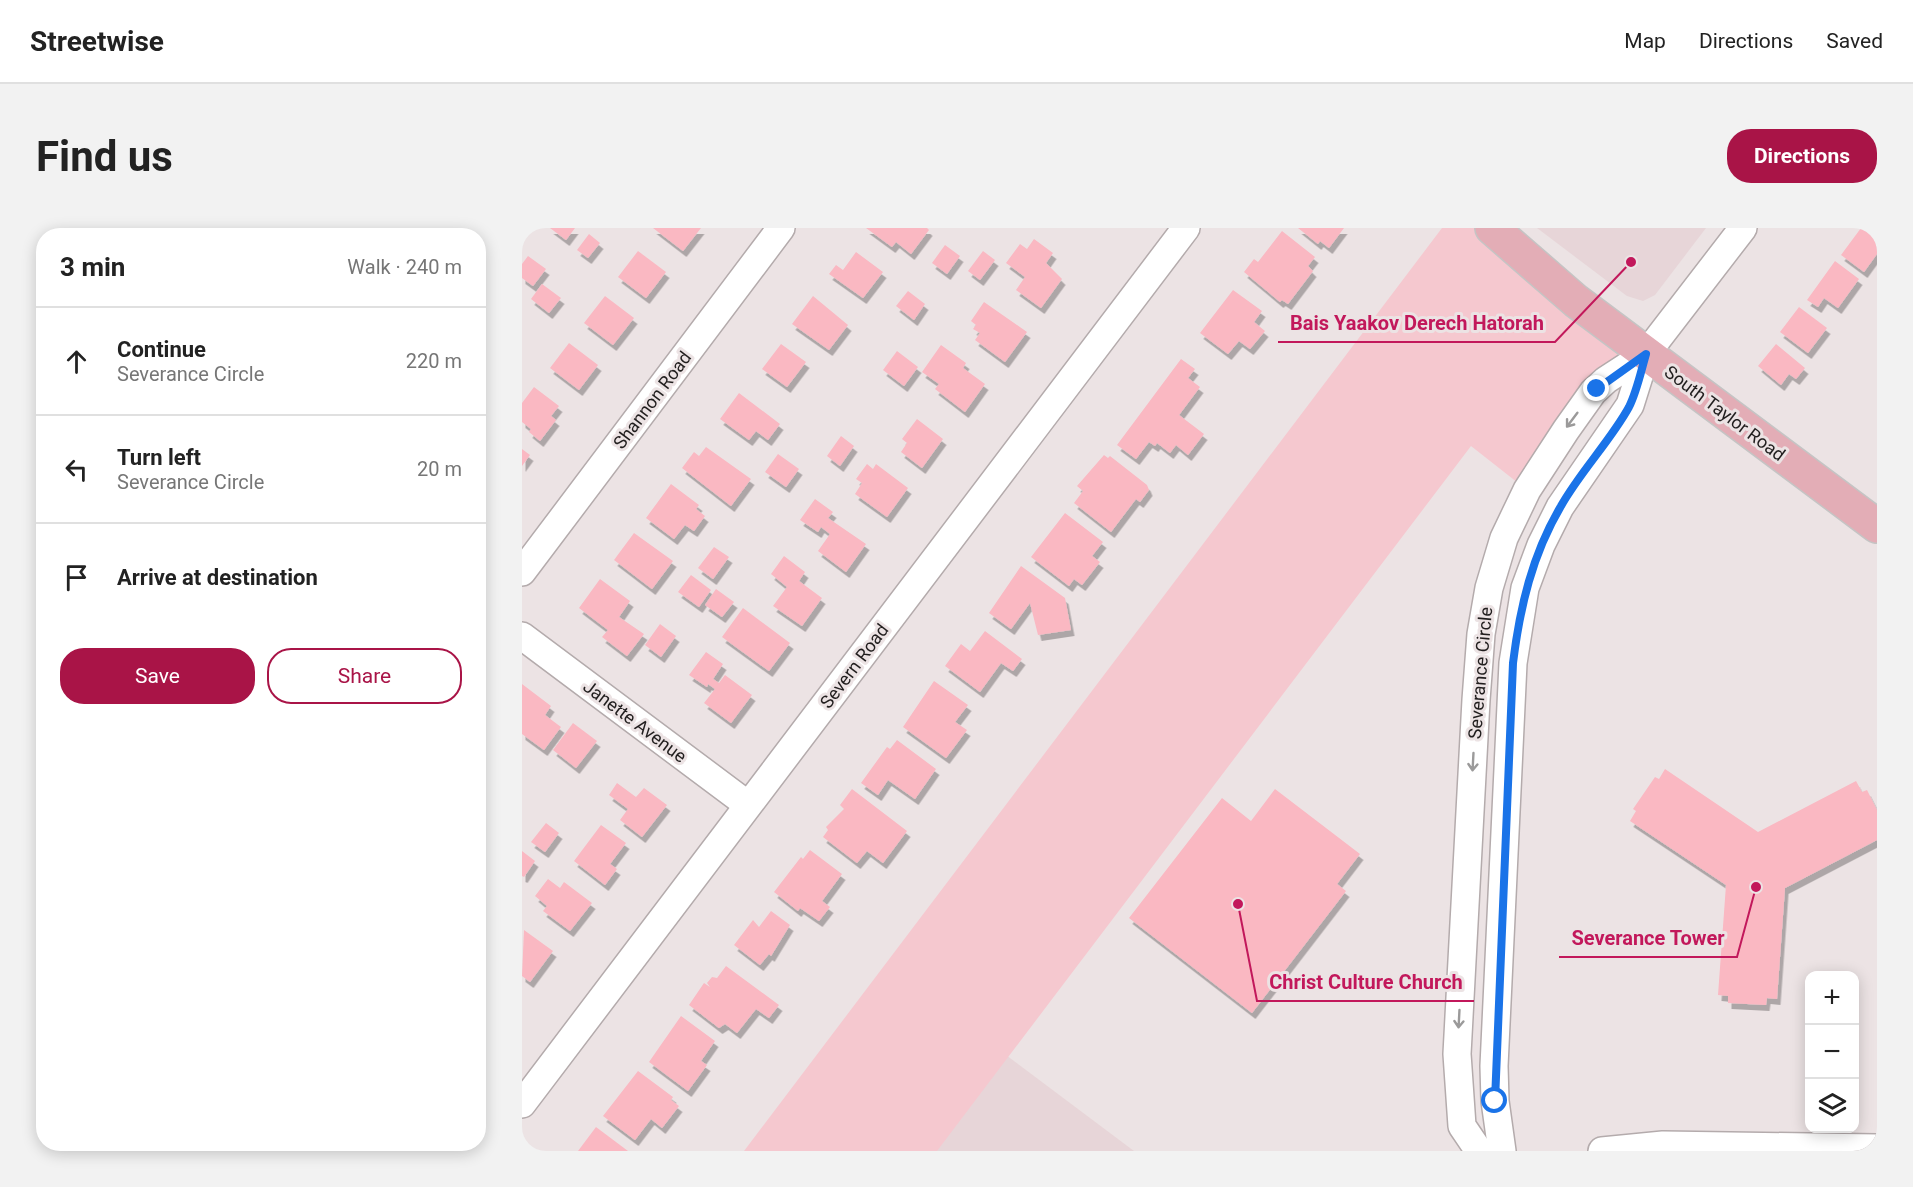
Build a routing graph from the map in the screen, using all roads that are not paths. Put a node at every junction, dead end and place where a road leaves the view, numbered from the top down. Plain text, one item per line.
1 (781, 228) edge
2 (1186, 228) edge
3 (1492, 228) edge
4 (1743, 228) edge
5 (1646, 354) junction
6 (1877, 526) edge
7 (522, 572) edge
8 (522, 636) edge
9 (748, 805) junction
10 (522, 1104) edge
11 (1877, 1148) edge
12 (1479, 1151) edge
13 (1502, 1151) edge
14 (1602, 1151) edge

1 - 7 street, Shannon Road
2 - 9 street, Severn Road
3 - 5 main road, South Taylor Road
4 - 5 street
5 - 6 main road, South Taylor Road
5 -> 12 street, Severance Circle
5 - 13 street, Severance Circle
8 - 9 street, Janette Avenue
9 - 10 street, Severn Road
11 - 14 street

